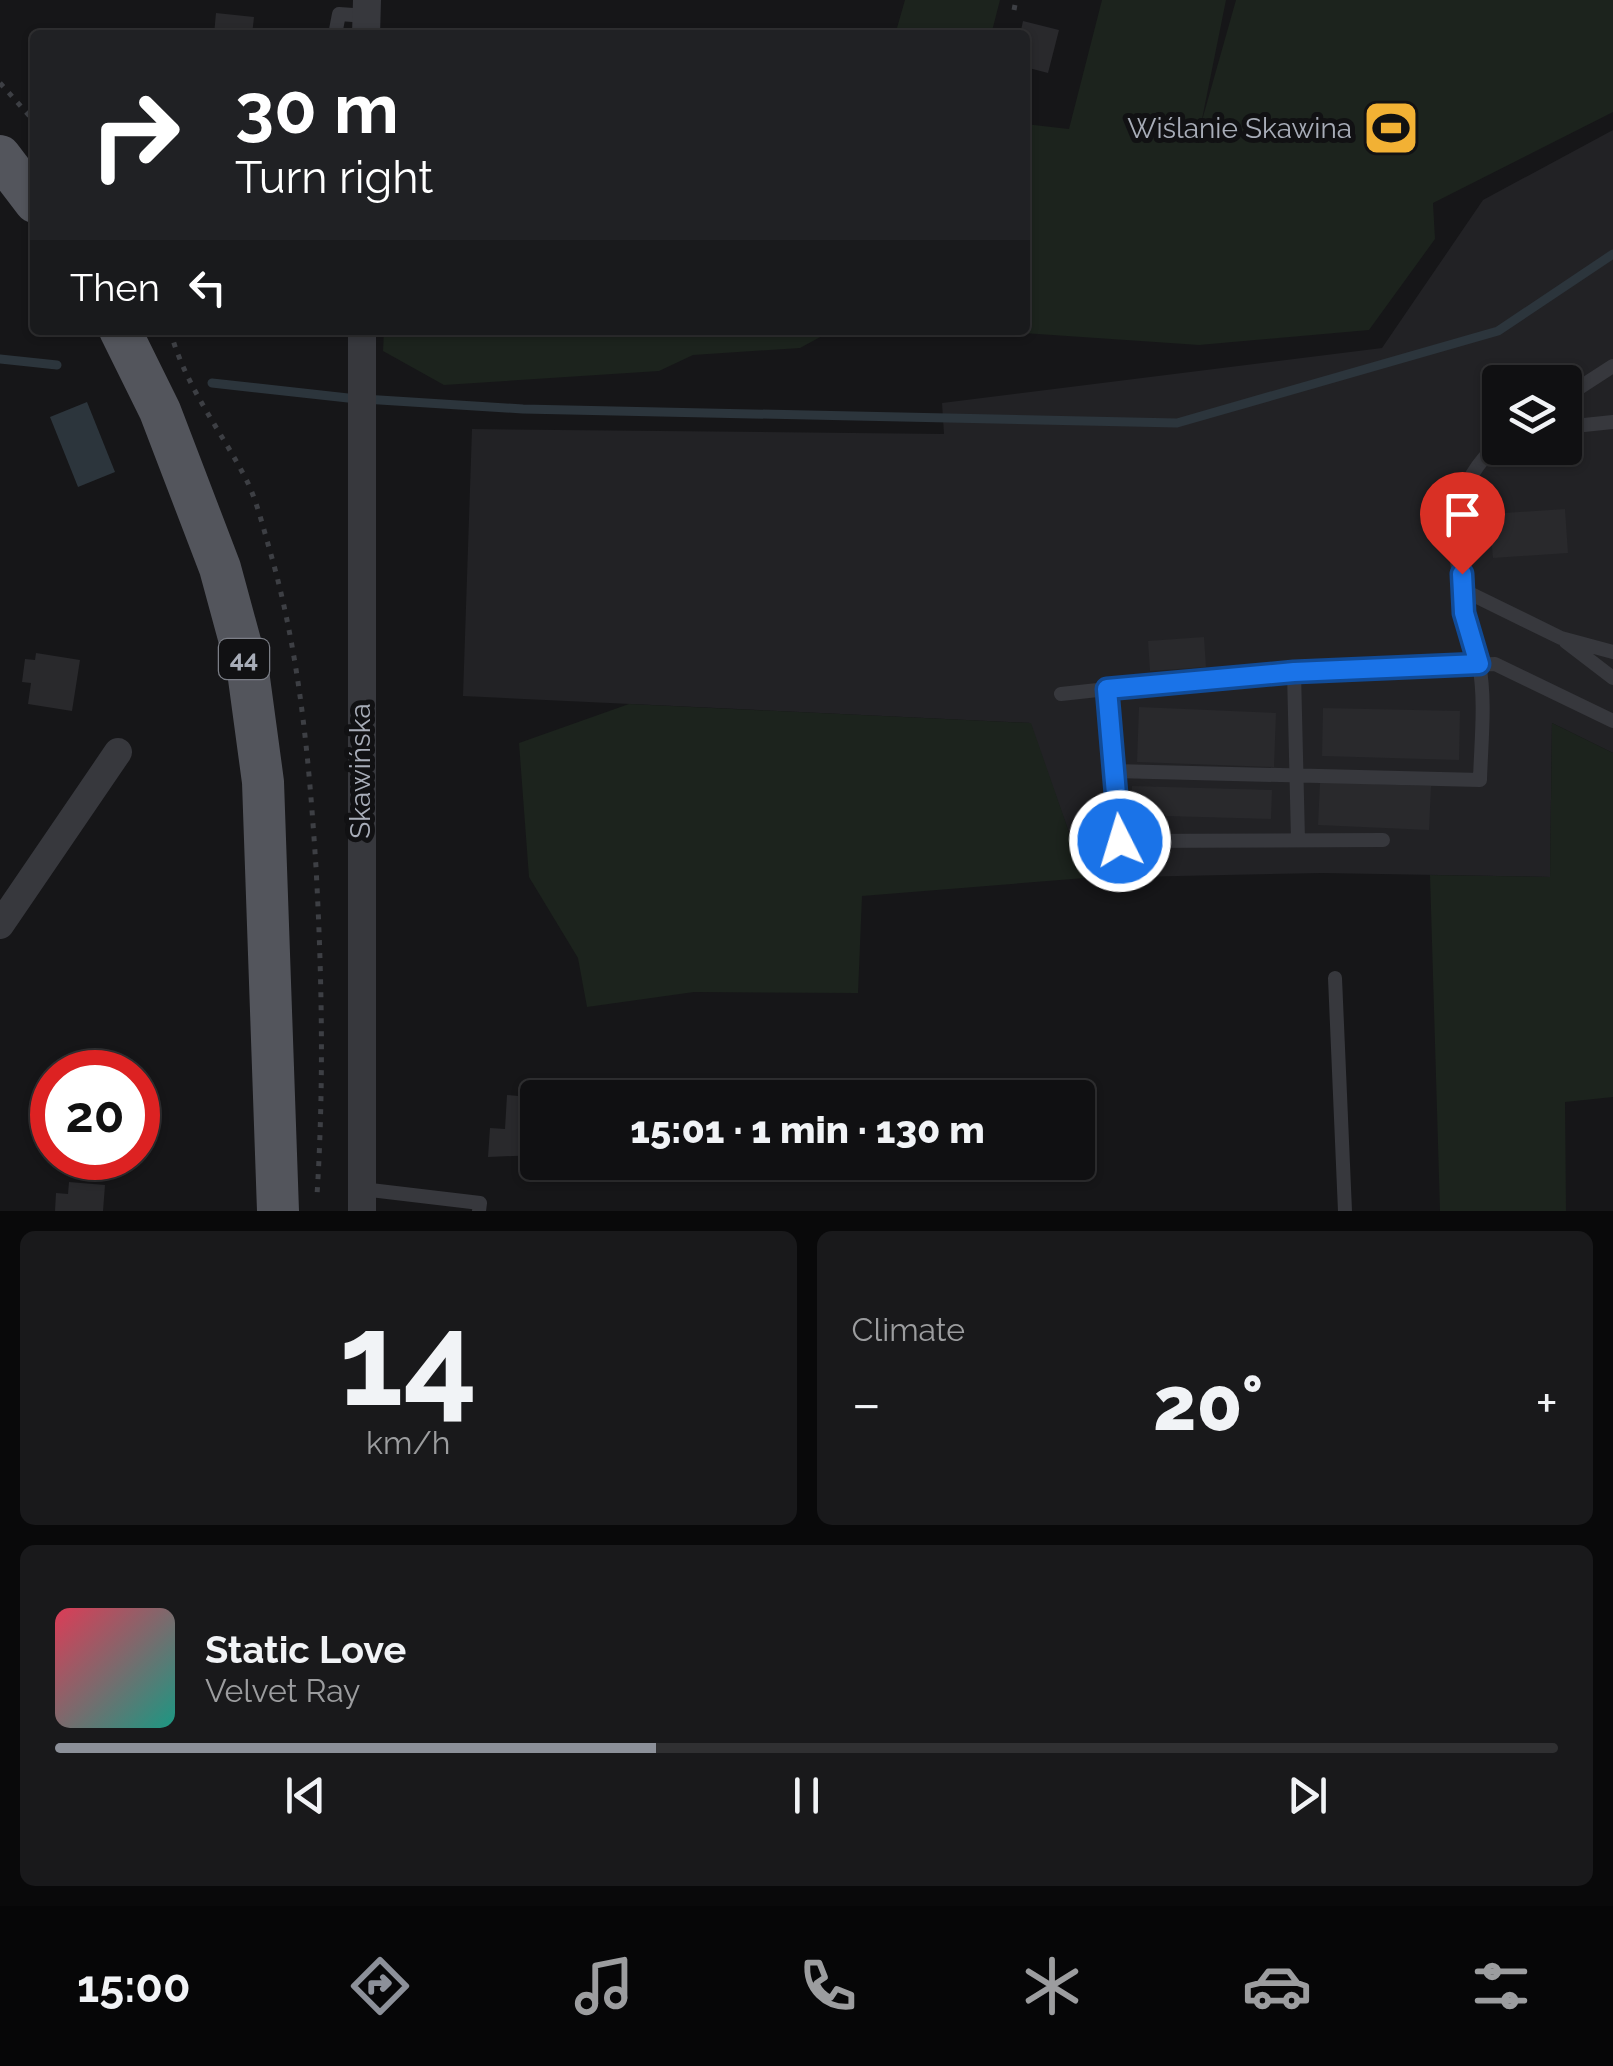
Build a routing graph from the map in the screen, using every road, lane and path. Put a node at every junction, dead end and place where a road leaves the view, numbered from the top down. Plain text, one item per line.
1 (1016, 0) edge
2 (1014, 10) dead end
3 (366, 17) edge
4 (337, 30) edge
5 (0, 83) edge
6 (30, 116) edge
7 (0, 156) edge
8 (30, 195) edge
9 (122, 335) edge
10 (362, 335) edge
11 (1613, 366) edge
12 (1582, 386) edge
13 (1613, 422) edge
14 (1582, 426) edge
15 (1482, 457) edge
16 (1463, 590) junction
17 (1561, 638) junction
18 (1613, 652) edge
19 (1479, 664) junction
20 (1294, 672) junction
21 (1613, 678) edge
22 (1107, 689) junction
23 (1061, 694) dead end
24 (1613, 721) edge
25 (118, 752) dead end
26 (1114, 771) junction
27 (1297, 775) junction
28 (1298, 840) junction
29 (1383, 840) dead end
30 (0, 926) edge
31 (1335, 978) dead end
32 (268, 1010) junction
33 (323, 1080) dead end
34 (362, 1200) edge
35 (251, 1211) edge
36 (278, 1211) edge
37 (316, 1211) edge
38 (480, 1211) edge
39 (1345, 1211) edge

1 - 2 path
3 - 4 lane
5 - 6 path
7 - 8 main road
9 - 32 main road, 44
10 - 34 street, Skawińska
11 - 12 lane
13 - 14 lane
15 - 16 lane
16 - 17 lane
16 - 19 lane
17 - 18 lane
17 - 21 lane
19 - 20 lane
19 - 24 lane
19 - 27 lane
20 - 22 lane
20 - 27 lane
22 - 23 lane
22 - 26 lane
25 - 30 street
26 - 27 lane
26 - 28 lane
27 - 28 lane
28 - 29 lane
31 - 39 lane
32 - 35 main road, 44
32 - 36 main road, 44
33 - 37 path
34 - 38 lane

